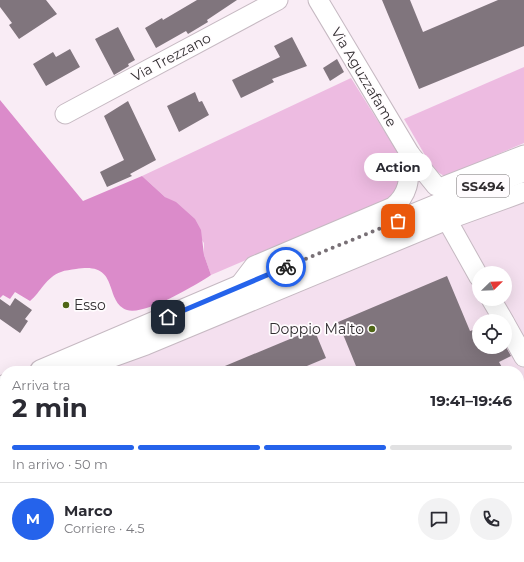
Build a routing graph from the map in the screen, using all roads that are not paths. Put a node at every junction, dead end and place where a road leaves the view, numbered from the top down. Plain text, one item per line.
1 (278, 0) edge
2 (318, 0) edge
3 (65, 114) dead end
4 (410, 154) junction
5 (524, 155) edge
6 (524, 170) edge
7 (524, 192) edge
8 (445, 211) junction
9 (473, 266) edge
10 (238, 287) junction
11 (512, 336) edge
12 (524, 357) edge
13 (53, 366) edge
14 (88, 366) edge

1 - 3 street, Via Trezzano
2 - 4 street, Via Aguzzafame
4 - 5 street, Via Aguzzafame
4 - 10 street
6 - 8 main road, SS494
7 - 8 street
8 - 9 street
8 - 10 main road, SS494
8 - 14 street
10 - 13 main road, SS494
11 - 12 street

